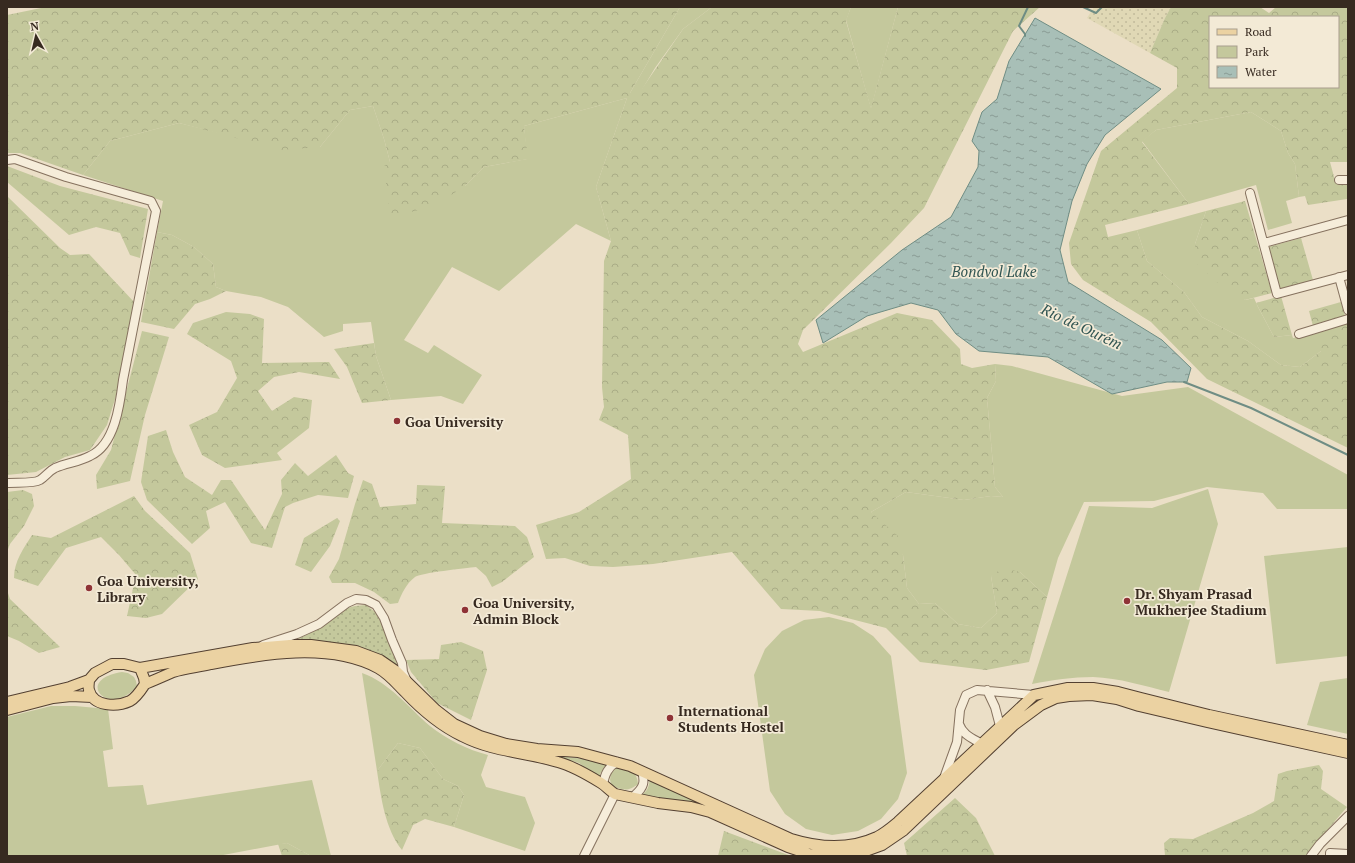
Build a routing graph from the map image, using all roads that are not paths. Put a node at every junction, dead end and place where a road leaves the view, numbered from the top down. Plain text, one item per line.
1 (7, 160) edge
2 (1339, 180) dead end
3 (1348, 180) edge
4 (1250, 193) dead end
5 (1348, 220) edge
6 (1264, 243) junction
7 (1348, 275) edge
8 (1339, 277) junction
9 (1348, 310) edge
10 (1348, 319) edge
11 (1299, 334) dead end
12 (7, 483) edge
13 (253, 648) junction
14 (140, 668) junction
15 (89, 680) junction
16 (408, 682) junction
17 (145, 684) junction
18 (987, 690) junction
19 (1034, 695) junction
20 (92, 696) junction
21 (7, 702) edge
22 (1148, 704) junction
23 (7, 710) edge
24 (959, 723) junction
25 (1000, 726) junction
26 (1295, 738) junction
27 (982, 744) junction
28 (1348, 745) edge
29 (1348, 753) edge
30 (617, 762) junction
31 (642, 771) junction
32 (947, 781) junction
33 (603, 784) junction
34 (625, 795) junction
35 (1348, 816) edge
36 (1348, 854) edge
37 (584, 856) edge
38 (836, 856) edge
39 (1311, 856) edge
40 (1330, 856) edge

1 - 12 street
2 - 3 street
4 - 6 street
5 - 6 street
6 - 8 street
7 - 8 street
8 - 9 street
10 - 11 street
13 - 14 main road
13 - 16 main road
13 - 16 street
14 - 15 main road
14 - 17 main road
15 - 20 main road
15 - 21 main road
16 - 30 main road
17 - 20 main road
17 - 33 main road
18 - 19 street
18 - 24 street
18 - 25 street
19 - 22 main road
19 - 25 main road
20 - 23 main road
22 - 26 main road
22 - 32 main road
24 - 27 street
24 - 32 street
25 - 27 main road
26 - 28 main road
26 - 29 main road
27 - 32 main road
30 - 31 main road
30 - 33 street
31 - 32 main road
31 - 34 street
32 - 38 main road
33 - 34 main road
34 - 37 street
34 - 38 main road
35 - 39 street
36 - 40 street

